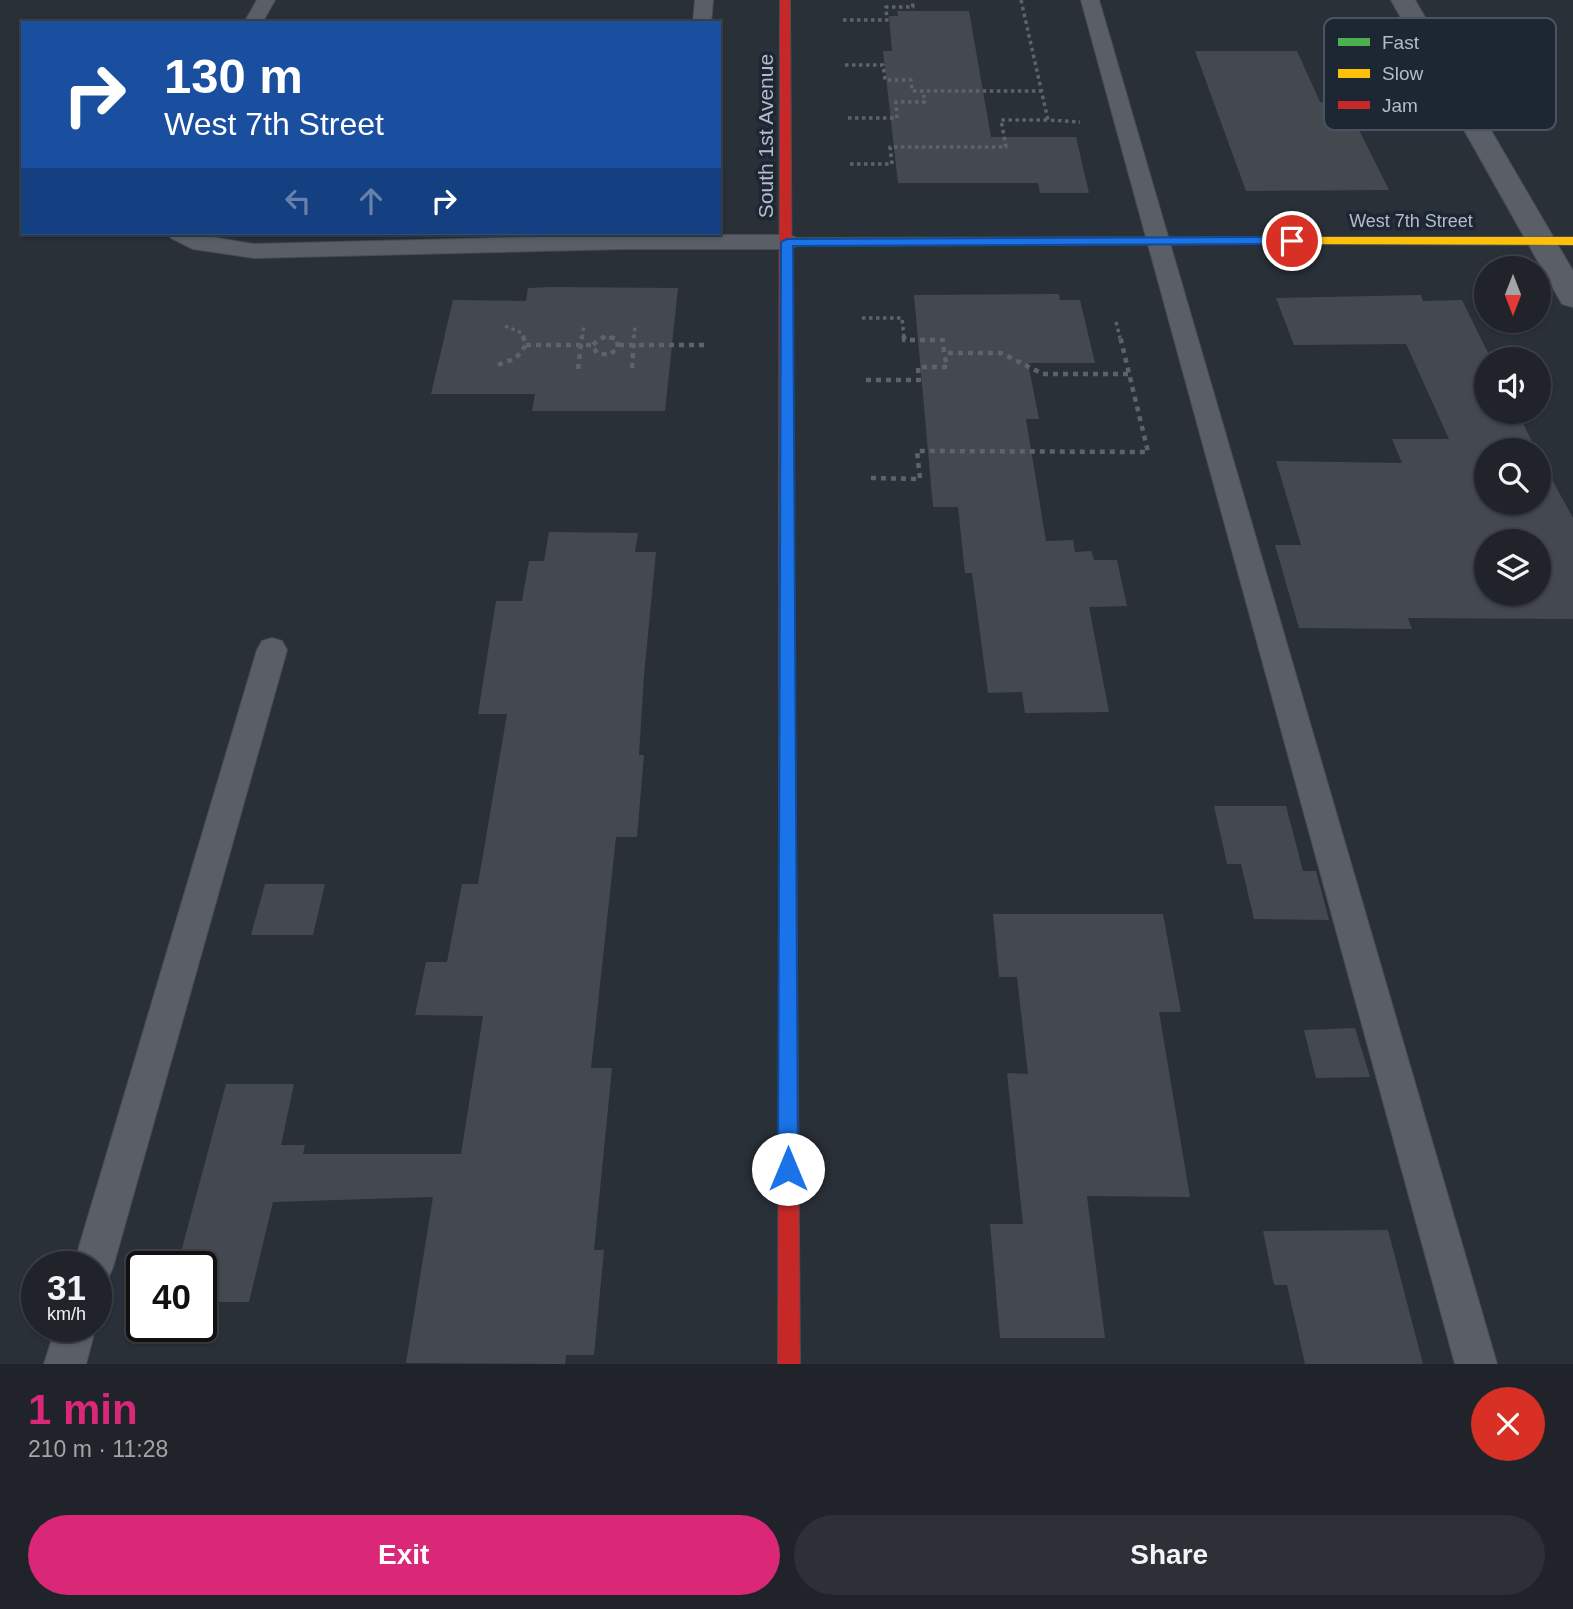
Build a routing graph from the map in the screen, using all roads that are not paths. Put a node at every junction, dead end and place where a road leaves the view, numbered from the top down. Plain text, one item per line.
1 (266, 0) edge
2 (704, 0) edge
3 (785, 0) edge
4 (1090, 0) edge
5 (1403, 0) edge
6 (1413, 18) edge
7 (254, 21) edge
8 (702, 21) edge
9 (1477, 130) edge
10 (184, 235) edge
11 (624, 237) edge
12 (1158, 241) junction
13 (1541, 241) junction
14 (1573, 241) edge
15 (787, 242) junction
16 (1573, 297) edge
17 (272, 650) dead end
18 (98, 1251) edge
19 (71, 1342) edge
20 (65, 1364) edge
21 (789, 1364) edge
22 (1476, 1364) edge

1 - 7 lane
2 - 8 lane
3 - 15 street, South 1st Avenue
4 - 12 lane
5 - 6 street
9 - 13 street
10 - 11 lane
11 - 15 lane
12 - 13 street, West 7th Street
12 - 15 street, West 7th Street
12 - 22 lane
13 - 14 street, West 7th Street
13 - 16 street
15 - 21 street, South 1st Avenue
17 - 18 lane
19 - 20 lane

